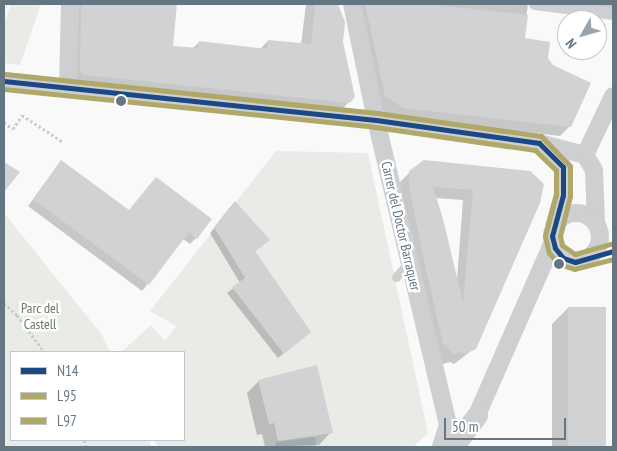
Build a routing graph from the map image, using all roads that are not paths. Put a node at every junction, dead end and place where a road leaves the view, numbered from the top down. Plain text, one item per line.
1 (70, 4) edge
2 (352, 4) edge
3 (535, 4) edge
4 (613, 14) edge
5 (4, 81) edge
6 (68, 87) junction
7 (613, 96) edge
8 (376, 120) junction
9 (539, 143) junction
10 (585, 155) junction
11 (603, 234) edge
12 (553, 236) junction
13 (613, 250) edge
14 (588, 259) junction
15 (569, 260) junction
16 (409, 262) junction
17 (396, 277) dead end
18 (534, 281) junction
19 (477, 415) junction
20 (441, 447) edge
21 (453, 447) edge
22 (467, 447) edge

1 - 6 street
2 - 8 street, Carrer del Doctor Barraquer
3 - 4 street
5 - 6 street
6 - 8 street
7 - 10 street
8 - 9 street
8 - 16 street, Carrer del Doctor Barraquer
9 - 10 street
9 - 12 street
10 - 11 street
11 - 12 street
11 - 14 street
12 - 15 street
12 - 18 street
13 - 14 street
14 - 15 street
15 - 18 street
16 - 17 lane
16 - 20 street, Carrer del Doctor Barraquer
18 - 19 street
19 - 21 street
19 - 22 street

